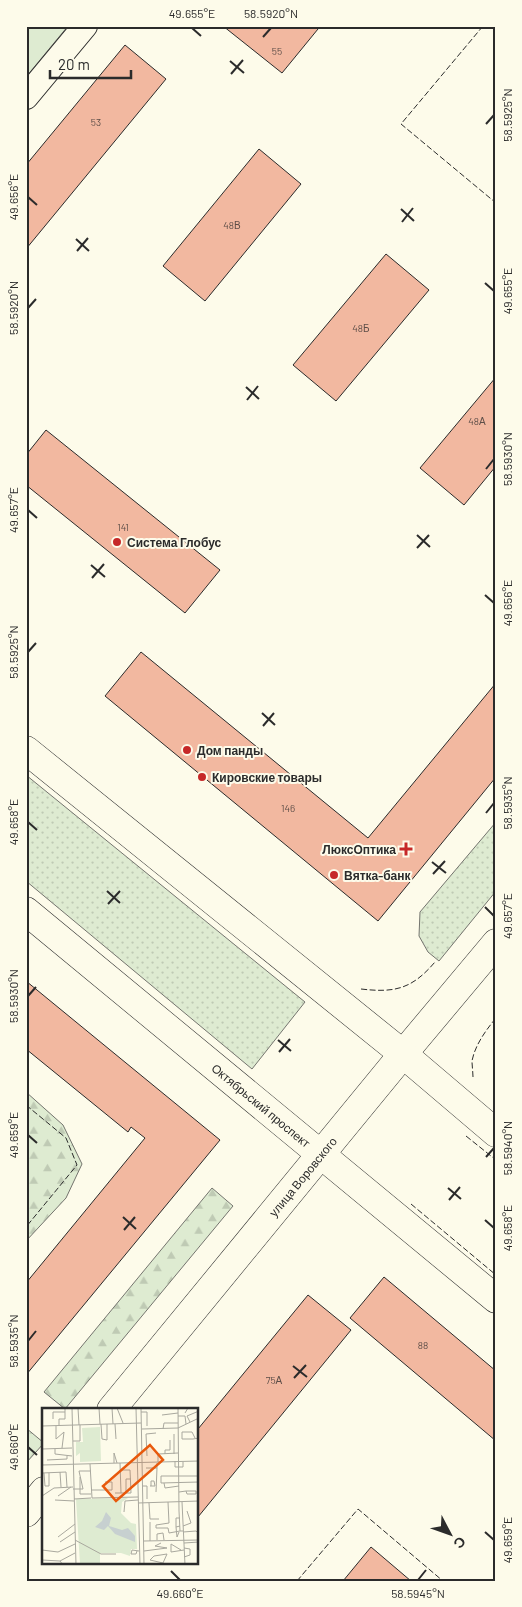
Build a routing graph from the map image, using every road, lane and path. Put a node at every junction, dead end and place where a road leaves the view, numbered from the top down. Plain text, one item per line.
1 (84, 26) edge
2 (26, 97) edge
3 (26, 750) edge
4 (26, 911) edge
5 (496, 942) edge
6 (403, 1054) junction
7 (496, 1133) edge
8 (321, 1153) junction
9 (496, 1299) edge
10 (112, 1408) edge
11 (42, 1493) edge
12 (26, 1513) edge

1 - 2 street
3 - 6 main road
4 - 8 main road, Октябрьский проспект
5 - 6 main road, улица Воровского
6 - 7 main road
6 - 8 main road, улица Воровского
8 - 9 main road, Октябрьский проспект
8 - 10 main road, улица Воровского
11 - 12 main road

